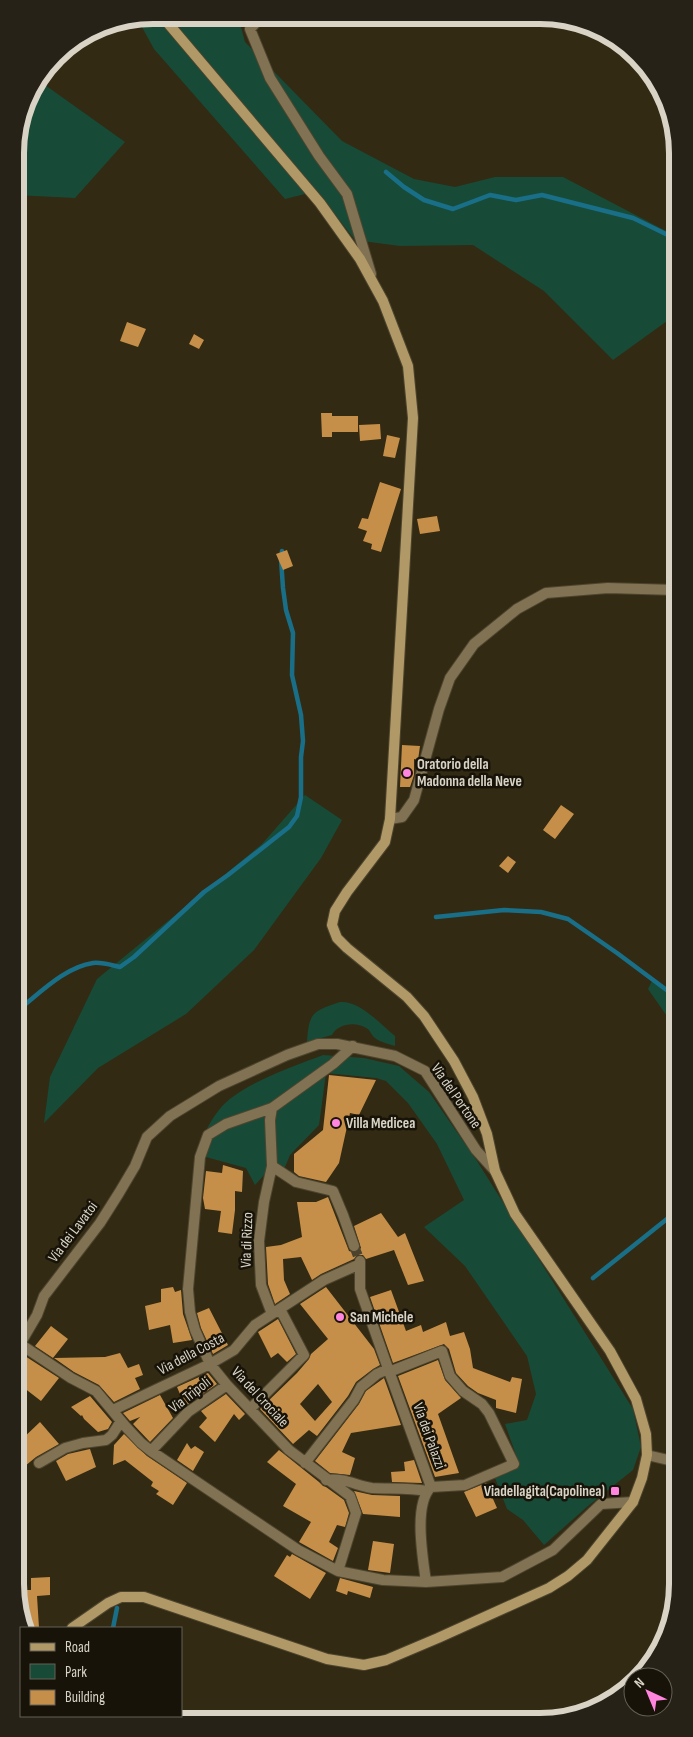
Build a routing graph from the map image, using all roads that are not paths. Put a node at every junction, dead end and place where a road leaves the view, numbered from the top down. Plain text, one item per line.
1 (169, 24) edge
2 (255, 24) edge
3 (374, 284) junction
4 (669, 590) edge
5 (390, 819) junction
6 (352, 1046) junction
7 (272, 1108) junction
8 (147, 1137) joint
9 (272, 1166) junction
10 (495, 1171) junction
11 (354, 1246) tunnel mouth
12 (360, 1262) joint
13 (276, 1311) junction
14 (24, 1337) edge
15 (24, 1347) edge
16 (210, 1364) junction
17 (387, 1367) junction
18 (227, 1385) junction
19 (250, 1409) junction
20 (113, 1410) junction
21 (121, 1420) junction
22 (151, 1451) junction
23 (647, 1455) junction
24 (669, 1460) edge
25 (39, 1463) dead end
26 (305, 1463) junction
27 (326, 1480) junction
28 (429, 1489) junction
29 (633, 1502) junction
30 (338, 1571) junction
31 (426, 1582) junction
32 (73, 1627) edge

1 - 3 street
2 - 3 street
3 - 5 street
4 - 5 street
5 - 10 street
6 - 7 street, Via del Crociale
6 - 8 street, Via del Portone
6 - 10 street, Via del Portone
7 - 9 street
7 - 16 street, Via del Crociale
8 - 14 street, Via dei Lavatoi
9 - 11 street
9 - 13 street, Via di Rizzo
10 - 23 street
12 - 13 street, Via della Costa
12 - 17 street, Via dei Palazzi
13 - 16 street, Via della Costa
13 - 19 street, Via di Rizzo
15 - 20 street, Via dei Lavatoi
16 - 18 street, Via del Crociale
16 - 20 street, Via della Costa
17 - 26 street
17 - 28 street, Via dei Palazzi
17 - 28 street
18 - 19 street, Via del Crociale
18 - 22 street, Via Tripoli
19 - 26 street, Via del Crociale
20 - 21 street
21 - 22 street
21 - 25 street
22 - 30 street
23 - 24 street
23 - 29 street
26 - 27 street, Via del Crociale
27 - 28 street
27 - 30 street, Via del Crociale
28 - 31 street, Via dei Palazzi
29 - 31 street
29 - 32 street
30 - 31 street

